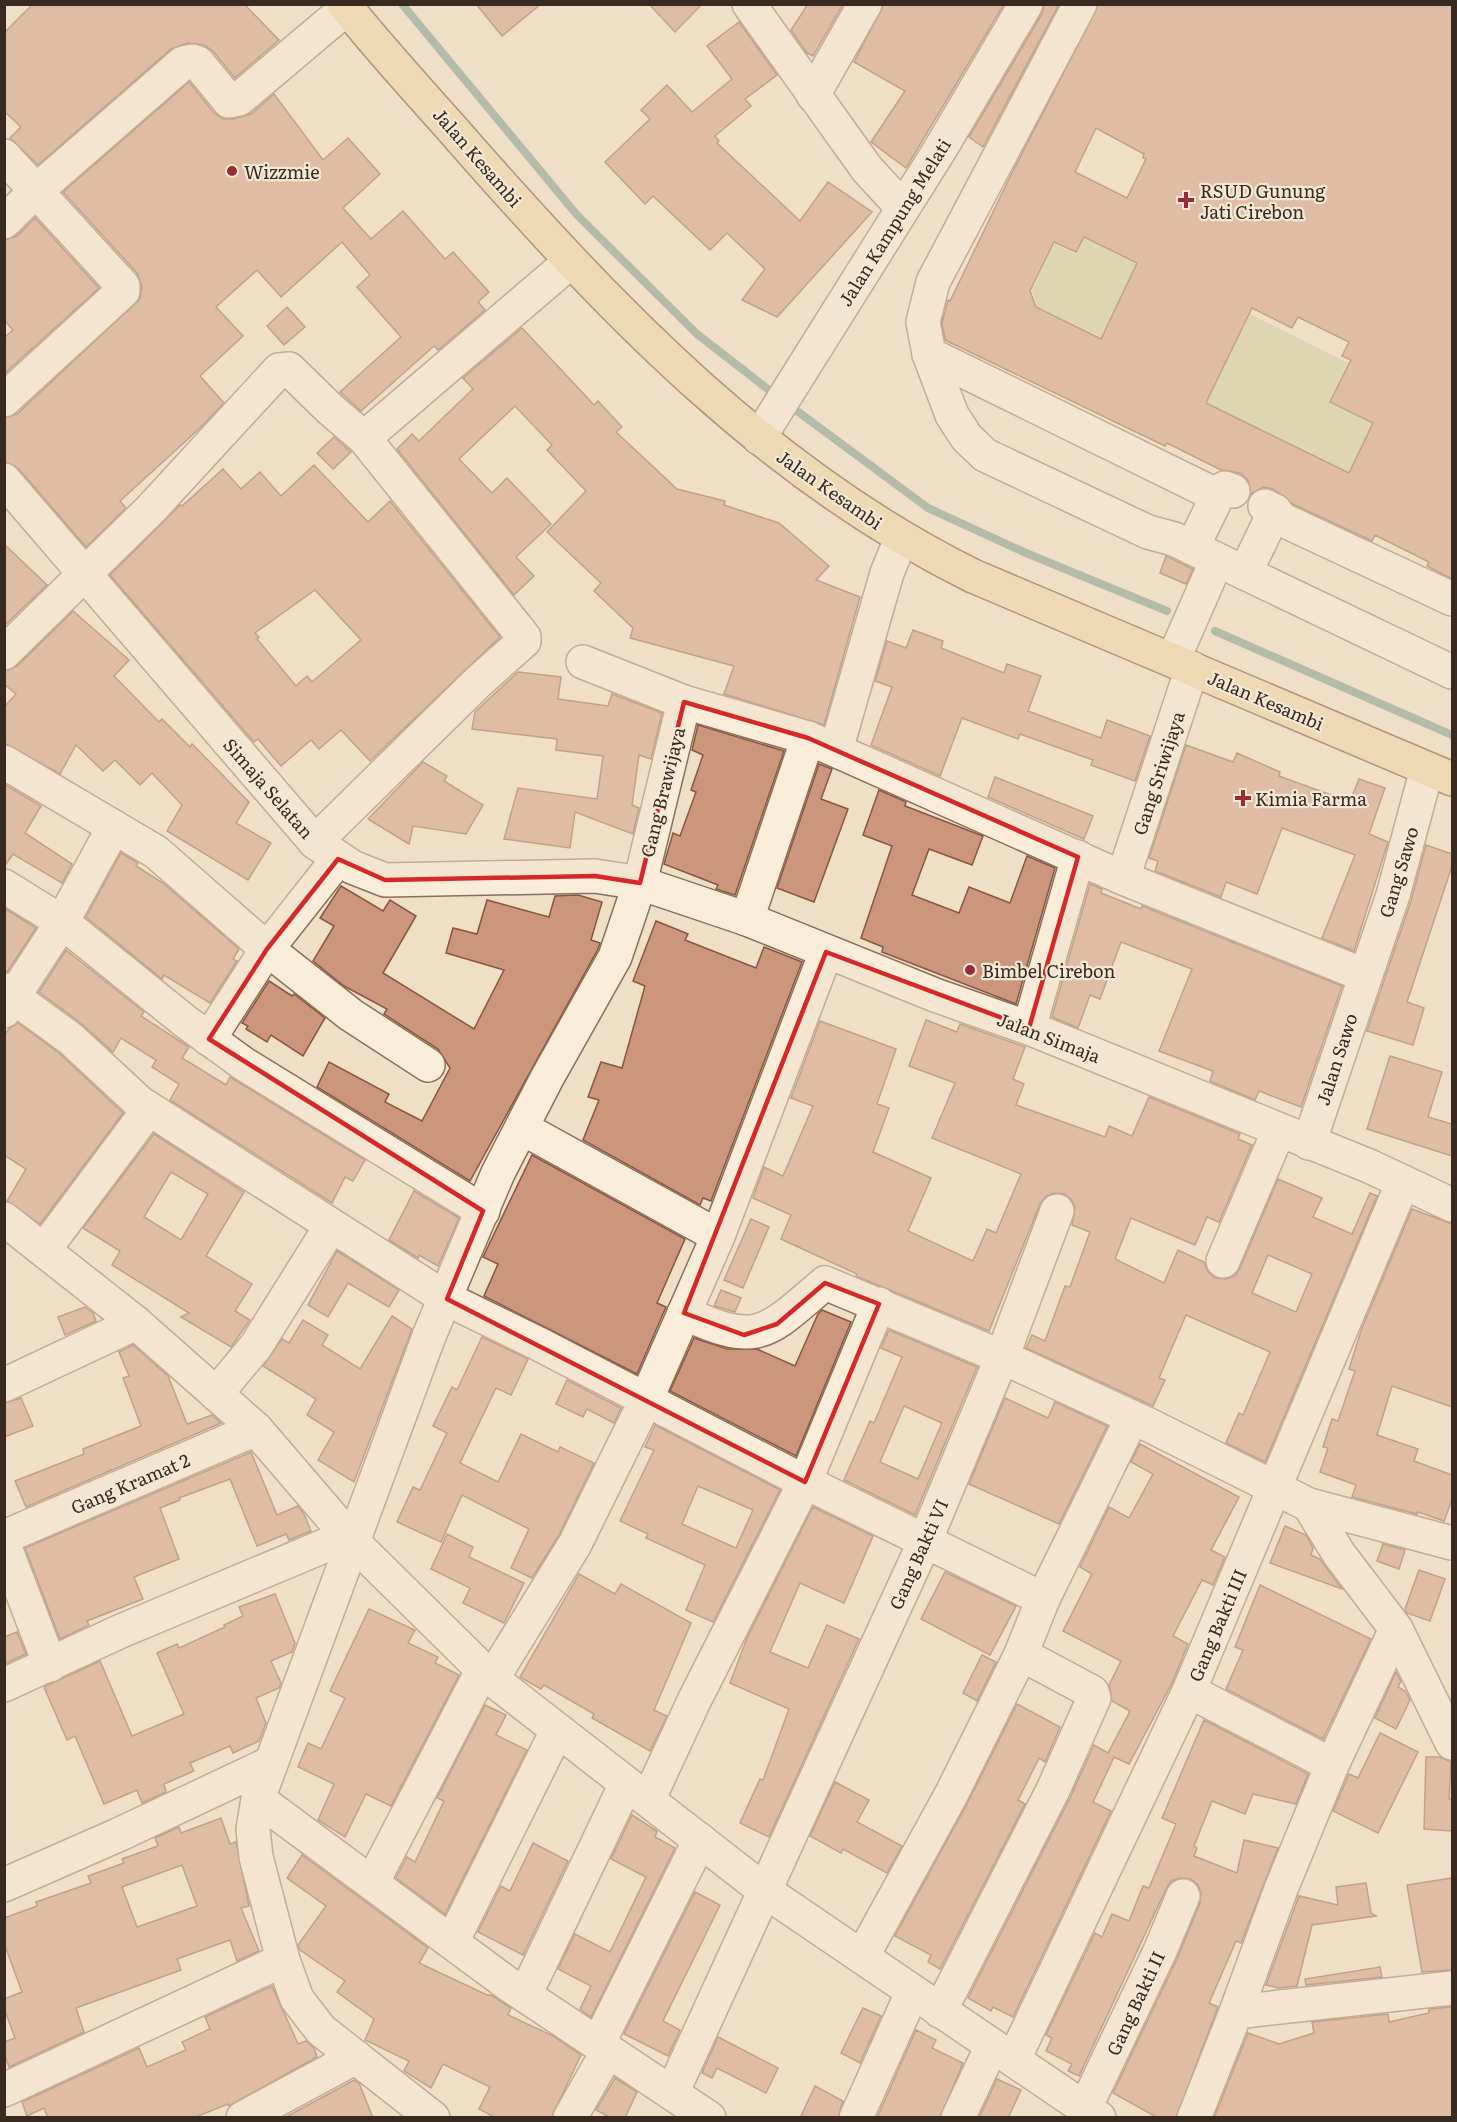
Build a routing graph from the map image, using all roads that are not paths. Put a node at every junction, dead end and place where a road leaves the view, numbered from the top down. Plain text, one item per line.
1 (749, 4) edge
2 (865, 4) edge
3 (1026, 4) edge
4 (1080, 4) edge
5 (346, 6) edge
6 (813, 95) junction
7 (4, 156) edge
8 (36, 191) junction
9 (903, 208) junction
10 (4, 222) edge
11 (570, 262) junction
12 (929, 354) junction
13 (4, 400) edge
14 (364, 438) junction
15 (759, 438) junction
16 (4, 480) edge
17 (901, 539) junction
18 (1215, 559) junction
19 (85, 572) junction
20 (1452, 599) edge
21 (4, 653) edge
22 (583, 662) dead end
23 (1183, 664) junction
24 (1452, 672) edge
25 (684, 702) junction
26 (822, 744) junction
27 (4, 762) edge
28 (1440, 774) edge
29 (114, 827) junction
30 (327, 851) junction
31 (1078, 857) junction
32 (1123, 878) junction
33 (640, 883) junction
34 (4, 886) edge
35 (747, 919) junction
36 (62, 922) junction
37 (267, 949) junction
38 (826, 952) junction
39 (1364, 975) junction
40 (8, 999) edge
41 (1029, 1028) junction
42 (209, 1039) junction
43 (428, 1065) dead end
44 (149, 1109) junction
45 (522, 1128) junction
46 (1279, 1130) junction
47 (1309, 1143) junction
48 (1402, 1182) junction
49 (1452, 1205) edge
50 (483, 1211) junction
51 (1057, 1211) dead end
52 (4, 1219) edge
53 (332, 1226) junction
54 (718, 1236) junction
55 (44, 1250) junction
56 (1223, 1261) dead end
57 (447, 1299) junction
58 (879, 1304) junction
59 (684, 1313) junction
60 (136, 1323) junction
61 (1002, 1357) junction
62 (4, 1385) edge
63 (216, 1394) junction
64 (646, 1400) junction
65 (1132, 1418) junction
66 (256, 1429) junction
67 (805, 1482) junction
68 (1275, 1488) junction
69 (1309, 1505) junction
70 (4, 1537) edge
71 (350, 1539) junction
72 (925, 1541) junction
73 (1452, 1543) edge
74 (4, 1545) edge
75 (1043, 1599) junction
76 (1396, 1629) junction
77 (1021, 1654) junction
78 (50, 1665) junction
79 (487, 1674) junction
80 (4, 1685) edge
81 (1190, 1692) junction
82 (557, 1731) junction
83 (1452, 1743) edge
84 (271, 1763) junction
85 (1332, 1765) junction
86 (638, 1791) junction
87 (258, 1799) junction
88 (699, 1840) junction
89 (372, 1883) junction
90 (4, 1885) edge
91 (765, 1891) junction
92 (1183, 1896) dead end
93 (452, 1942) junction
94 (862, 1957) junction
95 (283, 1960) junction
96 (1452, 1988) edge
97 (912, 1993) junction
98 (525, 1995) junction
99 (940, 2011) junction
100 (1236, 2012) junction
101 (603, 2048) junction
102 (1003, 2053) junction
103 (356, 2056) junction
104 (4, 2090) edge
105 (673, 2103) edge
106 (1075, 2109) edge
107 (243, 2118) edge
108 (433, 2118) edge
109 (570, 2118) edge
110 (709, 2118) edge
111 (856, 2118) edge
112 (958, 2118) edge
113 (1194, 2118) edge

1 - 6 street
2 - 6 street
3 - 9 street, Jalan Kampung Melati
4 - 12 street
5 - 8 street
5 - 11 main road, Jalan Kesambi
6 - 9 street
7 - 8 street
8 - 10 street
8 - 13 street
9 - 15 street, Jalan Kampung Melati
11 - 14 street
11 - 15 main road, Jalan Kesambi
12 - 18 street
12 - 18 street
14 - 19 street
14 - 30 street
15 - 17 main road, Jalan Kesambi
16 - 19 street, Simaja Selatan
17 - 23 main road, Jalan Kesambi
17 - 26 street
18 - 20 street
18 - 23 street, Gang Sriwijaya
18 - 24 street
19 - 21 street
19 - 30 street, Simaja Selatan
22 - 25 street
23 - 28 main road, Jalan Kesambi
23 - 32 street, Gang Sriwijaya
25 - 26 street
25 - 33 street, Gang Brawijaya
26 - 31 street
26 - 35 street
27 - 29 street
28 - 39 street, Gang Sawo
29 - 36 street
29 - 37 street
30 - 33 street, Simaja Selatan
30 - 37 street
31 - 32 street
31 - 41 street
32 - 39 street
33 - 35 street, Jalan Simaja
33 - 45 street, Gang Brawijaya
34 - 36 street
35 - 38 street, Jalan Simaja
36 - 40 street
36 - 42 street
37 - 42 street
37 - 43 street
38 - 41 street, Jalan Simaja
38 - 54 street
39 - 47 street, Jalan Sawo
40 - 44 street
41 - 46 street, Jalan Simaja
42 - 50 street
44 - 53 street
44 - 55 street
45 - 50 street, Gang Brawijaya
45 - 54 street
46 - 47 street, Jalan Simaja
46 - 56 street
47 - 48 street, Jalan Simaja
48 - 49 street, Jalan Simaja
48 - 68 street, Gang Bakti III
50 - 57 street, Gang Brawijaya
51 - 61 street, Gang Bakti VI
52 - 55 street
53 - 57 street
53 - 63 street
54 - 59 street
55 - 60 street
57 - 64 street
57 - 71 street, Gang Brawijaya
58 - 59 street
58 - 61 street
58 - 67 street
59 - 64 street
60 - 62 street
60 - 63 street
61 - 65 street
61 - 72 street, Gang Bakti VI
63 - 66 street
64 - 67 street
64 - 79 street
65 - 68 street
65 - 75 street
66 - 70 street, Gang Kramat 2
66 - 71 street
67 - 72 street
67 - 86 street
68 - 69 street
68 - 81 street, Gang Bakti III
69 - 73 street
69 - 76 street
71 - 78 street
71 - 79 street
71 - 84 street, Gang Brawijaya
72 - 75 street
72 - 91 street, Gang Bakti VI
74 - 78 street
75 - 77 street
76 - 83 street
76 - 85 street
77 - 94 street
77 - 99 street
78 - 80 street
79 - 82 street
79 - 89 street
81 - 85 street
81 - 102 street, Gang Bakti III
82 - 86 street
82 - 93 street
84 - 87 street, Gang Brawijaya
84 - 90 street
85 - 100 street
86 - 88 street
86 - 98 street
87 - 89 street
87 - 95 street, Gang Brawijaya
88 - 91 street
88 - 101 street
89 - 93 street
91 - 94 street
91 - 105 street, Gang Bakti VI
92 - 106 street, Gang Bakti II
93 - 98 street
94 - 97 street
95 - 103 street, Gang Brawijaya
95 - 104 street
96 - 100 street
97 - 99 street
97 - 111 street
98 - 101 street
99 - 102 street
100 - 113 street
101 - 105 street
101 - 109 street
102 - 106 street
102 - 112 street, Gang Bakti III
103 - 107 street
103 - 108 street, Gang Brawijaya
105 - 110 street

